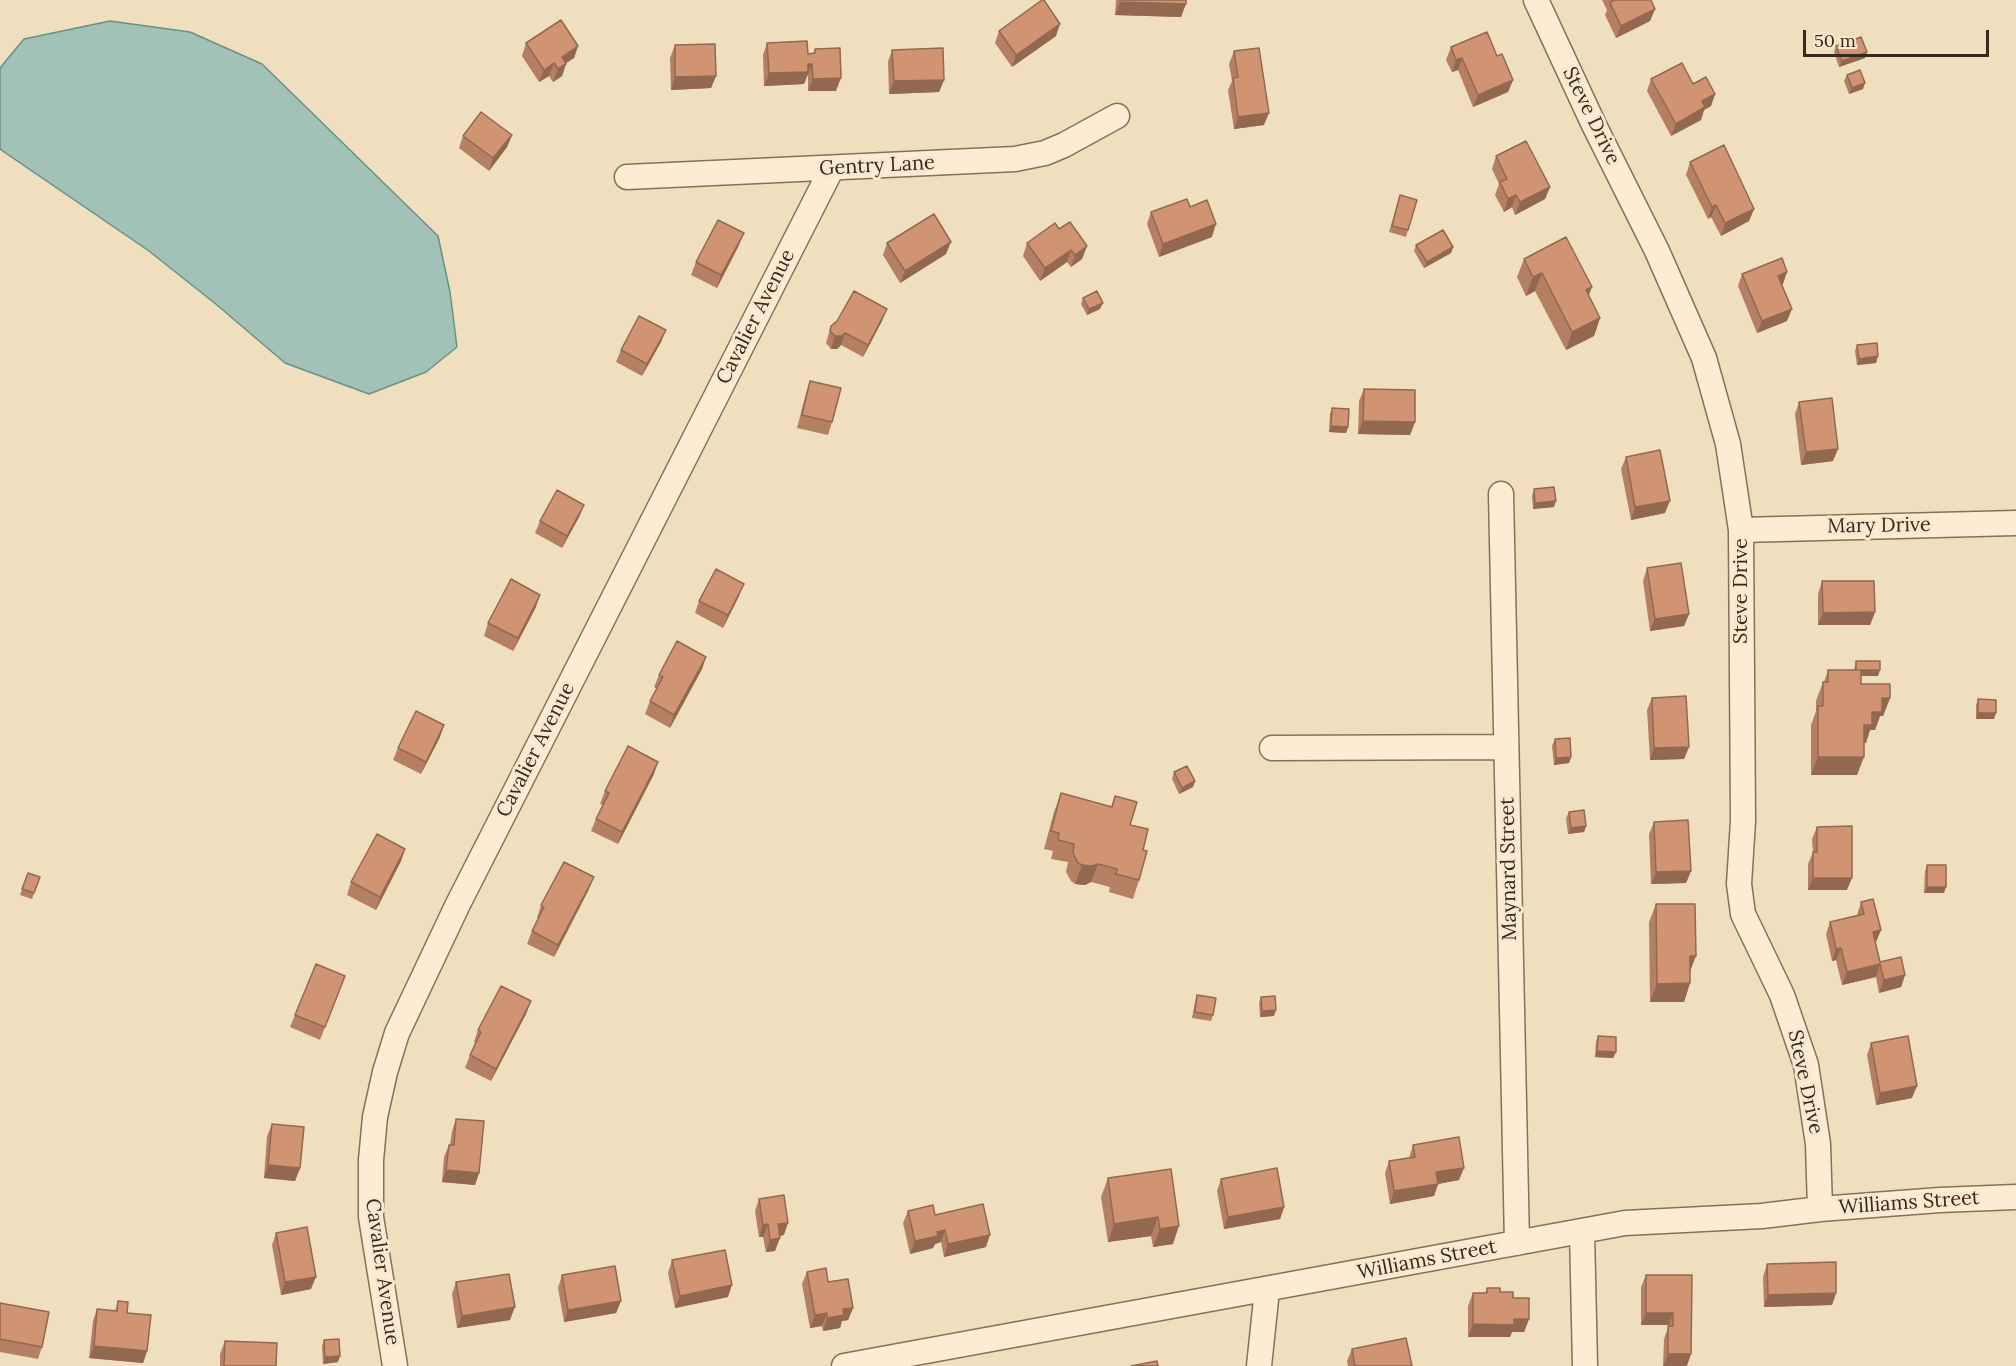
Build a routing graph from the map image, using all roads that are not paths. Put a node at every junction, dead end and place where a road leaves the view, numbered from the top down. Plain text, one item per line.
1 (1536, 0) edge
2 (1117, 116) dead end
3 (832, 168) junction
4 (627, 177) dead end
5 (1501, 494) dead end
6 (2016, 523) edge
7 (1741, 530) junction
8 (1506, 747) junction
9 (1272, 748) dead end
10 (2016, 1197) edge
11 (1820, 1209) junction
12 (1582, 1231) junction
13 (1517, 1243) junction
14 (1267, 1290) junction
15 (395, 1366) edge
16 (844, 1366) edge
17 (1259, 1366) edge
18 (1585, 1366) edge

1 - 7 street, Steve Drive
2 - 3 street, Gentry Lane
3 - 4 street, Gentry Lane
3 - 15 street, Cavalier Avenue
5 - 8 street, Maynard Street
6 - 7 street, Mary Drive
7 - 11 street, Steve Drive
8 - 9 street
8 - 13 street, Maynard Street
10 - 11 street, Williams Street
11 - 12 street, Williams Street
12 - 13 street, Williams Street
12 - 18 street
13 - 14 street, Williams Street
14 - 16 street, Williams Street
14 - 17 street

